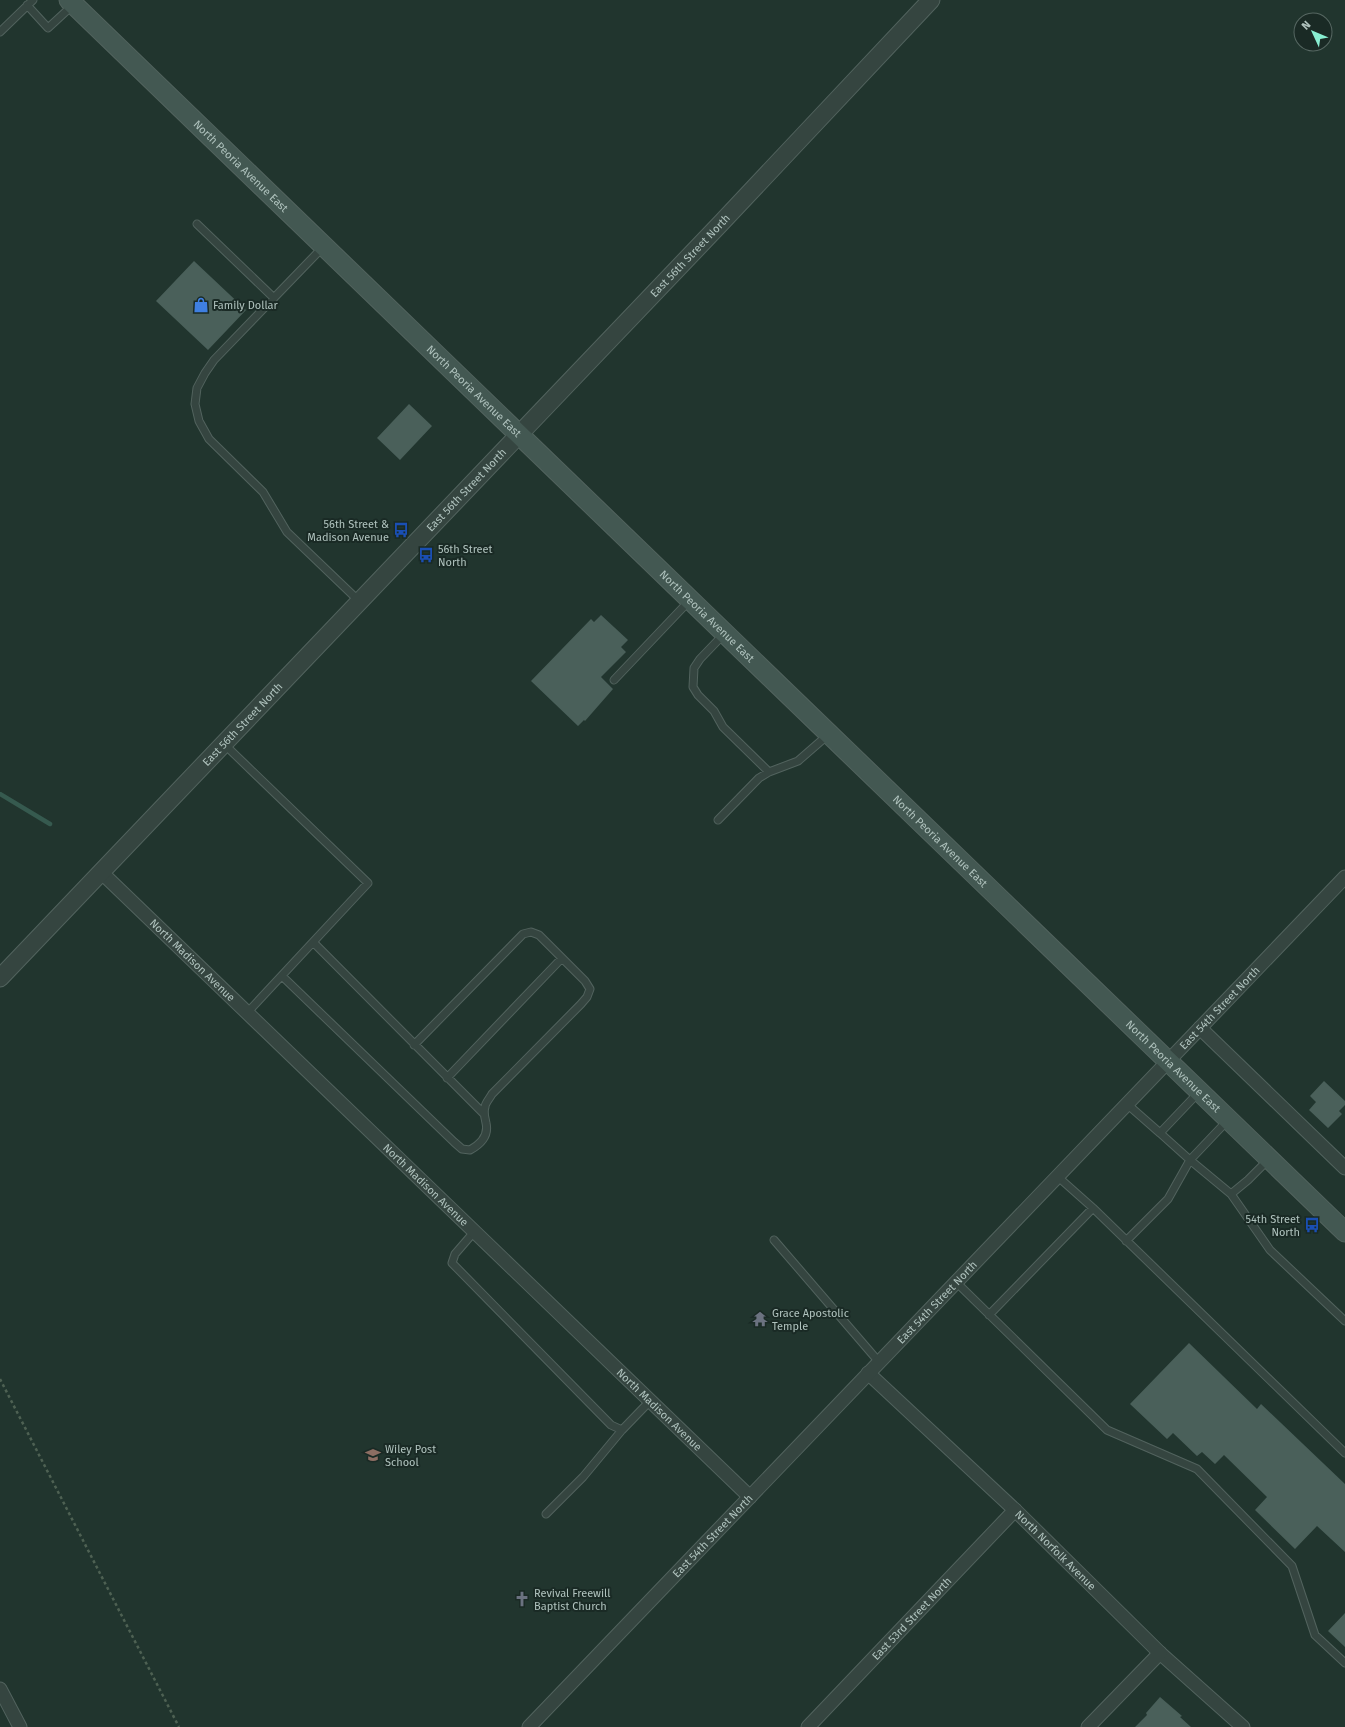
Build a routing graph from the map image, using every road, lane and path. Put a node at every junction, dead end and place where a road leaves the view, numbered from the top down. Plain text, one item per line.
1 (931, 0) edge
2 (71, 2) edge
3 (30, 3) edge
4 (0, 32) edge
5 (197, 224) dead end
6 (324, 246) junction
7 (274, 298) junction
8 (519, 434) junction
9 (690, 599) junction
10 (359, 602) junction
11 (725, 633) junction
12 (614, 680) dead end
13 (830, 734) junction
14 (224, 744) junction
15 (770, 772) junction
16 (718, 820) dead end
17 (101, 872) junction
18 (1345, 877) edge
19 (313, 942) junction
20 (562, 958) junction
21 (282, 976) junction
22 (0, 978) edge
23 (247, 1013) junction
24 (1200, 1028) junction
25 (414, 1045) junction
26 (1168, 1061) junction
27 (447, 1078) junction
28 (1199, 1092) junction
29 (1127, 1104) junction
30 (484, 1114) junction
31 (1228, 1120) junction
32 (1160, 1133) junction
33 (1269, 1159) junction
34 (1190, 1160) junction
35 (1344, 1164) edge
36 (1058, 1176) junction
37 (1231, 1194) junction
38 (1093, 1208) junction
39 (474, 1232) junction
40 (1345, 1232) edge
41 (774, 1240) dead end
42 (1126, 1241) junction
43 (956, 1282) junction
44 (989, 1315) junction
45 (1345, 1321) edge
46 (879, 1362) junction
47 (868, 1373) junction
48 (0, 1379) edge
49 (650, 1401) junction
50 (622, 1430) junction
51 (1345, 1453) edge
52 (750, 1497) junction
53 (1015, 1510) junction
54 (546, 1514) dead end
55 (1160, 1653) junction
56 (1345, 1663) edge
57 (0, 1689) edge
58 (20, 1727) edge
59 (178, 1727) edge
60 (528, 1727) edge
61 (808, 1727) edge
62 (1088, 1727) edge
63 (1243, 1727) edge

1 - 8 street, East 56th Street North
2 - 3 lane
2 - 6 main road, North Peoria Avenue East
3 - 4 lane
5 - 7 lane
6 - 7 lane
6 - 8 main road, North Peoria Avenue East
7 - 10 lane
8 - 9 main road, North Peoria Avenue East
8 - 10 street, East 56th Street North
9 - 11 main road, North Peoria Avenue East
9 - 12 lane
10 - 14 street, East 56th Street North
11 - 13 main road, North Peoria Avenue East
11 - 15 lane
13 - 15 lane
13 - 26 main road, North Peoria Avenue East
14 - 17 street, East 56th Street North
14 - 19 lane
15 - 16 lane
17 - 22 street, East 56th Street North
17 - 23 street, North Madison Avenue
18 - 24 street, East 54th Street North
19 - 21 lane
19 - 25 lane
20 - 25 lane
20 - 27 lane
20 - 30 lane
21 - 23 lane
21 - 30 lane
23 - 39 street, North Madison Avenue
24 - 26 street, East 54th Street North
24 - 35 street
25 - 27 lane
26 - 28 main road, North Peoria Avenue East
26 - 29 street, East 54th Street North
27 - 30 lane
28 - 31 main road, North Peoria Avenue East
28 - 32 lane
29 - 32 lane
29 - 36 street, East 54th Street North
31 - 33 main road, North Peoria Avenue East
31 - 34 lane
32 - 34 lane
33 - 37 lane
33 - 40 main road, North Peoria Avenue East
34 - 37 lane
34 - 42 lane
36 - 38 lane
36 - 43 street, East 54th Street North
37 - 45 lane
38 - 42 lane
38 - 44 lane
39 - 49 street, North Madison Avenue
39 - 50 lane
41 - 46 lane
42 - 51 lane
43 - 44 lane
43 - 46 street, East 54th Street North
44 - 56 lane
46 - 47 street, East 54th Street North
47 - 52 street, East 54th Street North
47 - 53 street, North Norfolk Avenue
48 - 59 path
49 - 50 lane
49 - 52 street, North Madison Avenue
50 - 54 lane
52 - 60 street, East 54th Street North
53 - 55 street, North Norfolk Avenue
53 - 61 street, East 53rd Street North
55 - 62 street
55 - 63 street, North Norfolk Avenue
57 - 58 street

